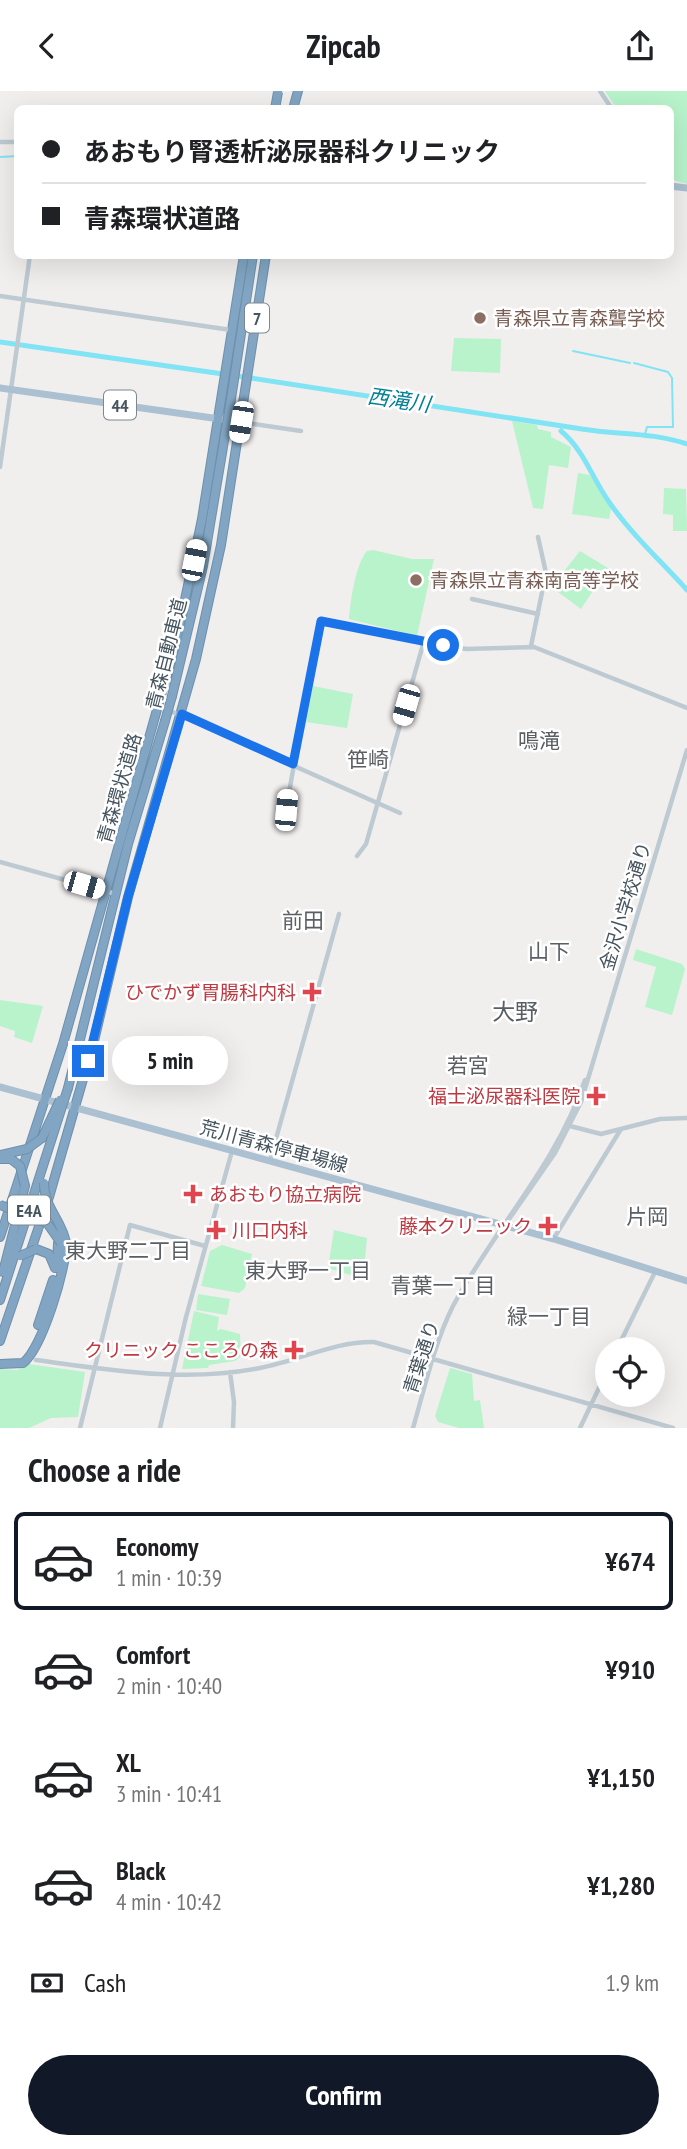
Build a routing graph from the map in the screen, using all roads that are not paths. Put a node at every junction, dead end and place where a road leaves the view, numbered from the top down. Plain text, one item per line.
1 (29, 259) edge
2 (244, 259) edge
3 (252, 259) edge
4 (265, 259) edge
5 (0, 296) edge
6 (24, 300) junction
7 (235, 330) junction
8 (0, 388) edge
9 (11, 389) junction
10 (218, 419) junction
11 (241, 422) junction
12 (301, 431) dead end
13 (0, 467) edge
14 (538, 537) dead end
15 (472, 599) dead end
16 (538, 614) junction
17 (424, 641) junction
18 (531, 646) junction
19 (159, 706) junction
20 (687, 708) edge
21 (182, 714) junction
22 (687, 750) edge
23 (293, 764) junction
24 (377, 803) junction
25 (286, 810) dead end
26 (400, 813) dead end
27 (357, 856) dead end
28 (0, 862) edge
29 (109, 892) junction
30 (339, 914) dead end
31 (590, 1070) junction
32 (0, 1087) edge
33 (66, 1089) junction
34 (46, 1099) junction
35 (75, 1107) junction
36 (687, 1118) edge
37 (56, 1119) junction
38 (570, 1126) junction
39 (621, 1129) junction
40 (232, 1151) junction
41 (0, 1157) edge
42 (270, 1161) junction
43 (0, 1206) edge
44 (505, 1226) junction
45 (3, 1235) edge
46 (23, 1239) dead end
47 (554, 1239) junction
48 (62, 1243) junction
49 (35, 1246) junction
50 (205, 1246) junction
51 (5, 1273) junction
52 (657, 1273) junction
53 (56, 1278) junction
54 (0, 1283) edge
55 (687, 1283) edge
56 (0, 1300) edge
57 (623, 1337) edge
58 (0, 1341) edge
59 (433, 1358) junction
60 (36, 1360) dead end
61 (0, 1362) edge
62 (93, 1368) junction
63 (230, 1372) junction
64 (171, 1376) junction
65 (595, 1396) edge
66 (591, 1404) junction
67 (80, 1428) edge
68 (160, 1428) edge
69 (233, 1428) edge
70 (413, 1428) edge
71 (580, 1428) edge
72 (673, 1428) edge

1 - 6 street
2 - 7 highway, 青森環状道路 / 7
3 - 33 highway, 青森自動車道 / E4A, bridge
4 - 11 highway, 青森環状道路 / 7
5 - 6 street
6 - 7 street
6 - 9 street
7 - 10 highway, 青森環状道路 / 7
8 - 9 main road, 44
9 - 10 main road, 44
9 - 13 street
10 - 11 main road, 44
10 - 19 highway, 青森環状道路 / 7
11 - 12 street
11 - 21 highway, 青森環状道路 / 7
14 - 16 street
15 - 16 street
16 - 18 street
17 - 18 street
17 - 23 street
17 - 24 street
18 - 20 street
19 - 21 street
19 - 29 highway, 青森環状道路 / 7
21 - 23 street
21 - 35 highway, 青森環状道路 / 7
22 - 31 street, 金沢小学校通り
23 - 24 street
23 - 25 street
24 - 26 street
24 - 27 street
28 - 29 street
29 - 34 highway, 青森環状道路 / 7
30 - 42 street
31 - 38 street, 金沢小学校通り
31 - 44 street, 金沢小学校通り
32 - 34 main road, 荒川青森停車場線
33 - 37 highway, 青森自動車道 / E4A, bridge
33 - 37 highway, 青森自動車道 / E4A, bridge
34 - 35 main road, 荒川青森停車場線
34 - 45 highway, 青森環状道路 / 7
35 - 40 main road, 荒川青森停車場線
35 - 49 highway, 青森環状道路 / 7
36 - 39 street
37 - 41 highway, bridge
37 - 48 highway, bridge
37 - 51 highway, 青森自動車道 / E4A
38 - 39 street
38 - 44 street, 金沢小学校通り
39 - 47 street
40 - 42 main road, 荒川青森停車場線
40 - 50 street
41 - 51 highway, bridge
42 - 44 main road, 荒川青森停車場線
43 - 48 highway, bridge
44 - 47 main road, 荒川青森停車場線
44 - 59 street, 青葉通り
46 - 49 street
47 - 52 main road, 荒川青森停車場線
48 - 53 highway
49 - 51 highway, bridge
49 - 53 highway
49 - 58 highway, 青森環状道路 / 7
50 - 62 street
50 - 64 street
51 - 54 highway, 青森自動車道 / E4A
51 - 56 highway, 青森自動車道 / E4A
52 - 55 main road, 荒川青森停車場線
52 - 57 street
53 - 61 highway
59 - 63 street
59 - 66 street
59 - 70 street, 青葉通り
60 - 62 street
62 - 64 street
62 - 67 street
63 - 64 street
63 - 69 street
64 - 68 street
65 - 66 street
66 - 71 street
66 - 72 street

